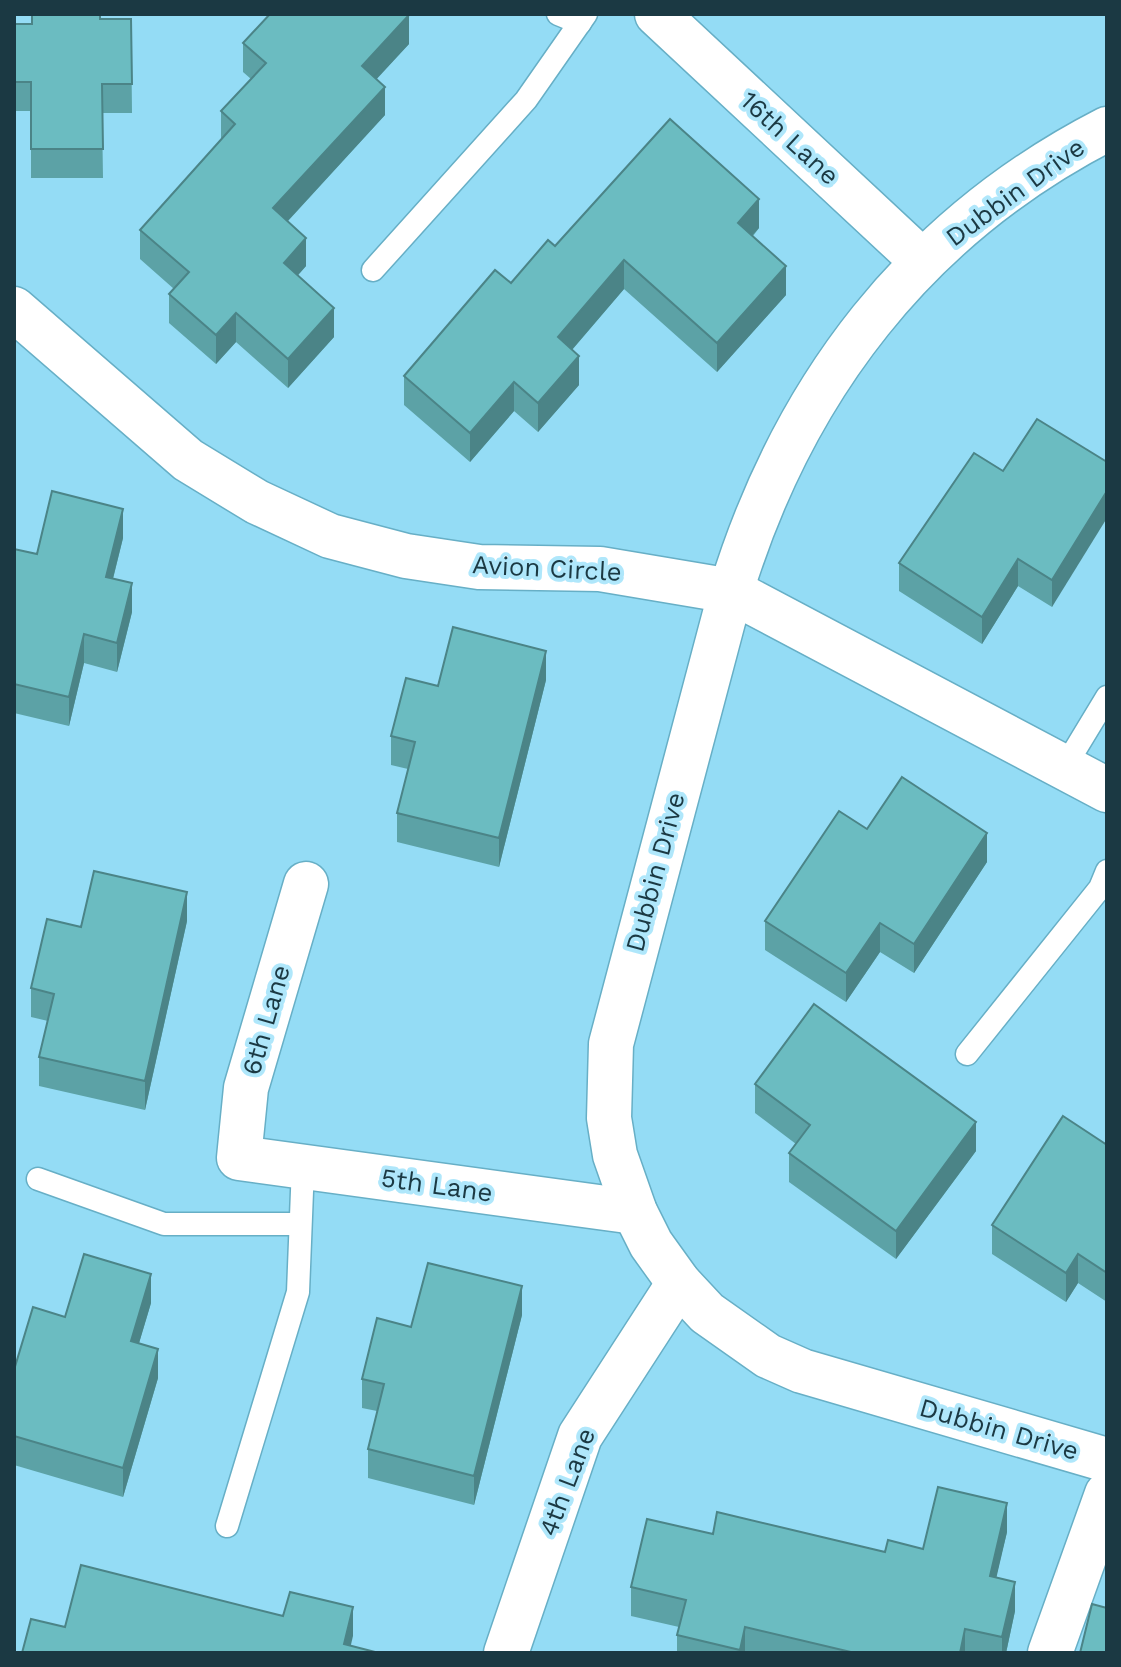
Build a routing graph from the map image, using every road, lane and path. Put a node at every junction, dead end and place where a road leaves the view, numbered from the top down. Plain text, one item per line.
1 (558, 14) edge
2 (657, 14) edge
3 (583, 18) edge
4 (1107, 129) edge
5 (922, 261) junction
6 (373, 270) dead end
7 (14, 309) edge
8 (731, 591) junction
9 (1107, 697) edge
10 (1064, 768) junction
11 (1107, 790) edge
12 (1107, 871) edge
13 (306, 884) dead end
14 (967, 1054) dead end
15 (239, 1158) joint
16 (303, 1166) junction
17 (38, 1179) dead end
18 (635, 1212) junction
19 (300, 1224) junction
20 (679, 1283) junction
21 (1107, 1460) edge
22 (1107, 1494) edge
23 (227, 1526) dead end
24 (506, 1653) edge
25 (1050, 1653) edge

1 - 3 lane
2 - 5 street, 16th Lane
3 - 6 lane
4 - 5 street, Dubbin Drive
5 - 8 street, Dubbin Drive
7 - 8 street, Avion Circle
8 - 10 street, Avion Circle
8 - 18 street, Dubbin Drive
9 - 10 lane
10 - 11 street, Avion Circle
12 - 14 lane
13 - 15 street, 6th Lane
15 - 16 street, 5th Lane
16 - 18 street, 5th Lane
16 - 19 lane
17 - 19 lane
18 - 20 street, Dubbin Drive
19 - 23 lane
20 - 21 street, Dubbin Drive
20 - 24 street, 4th Lane
22 - 25 street

